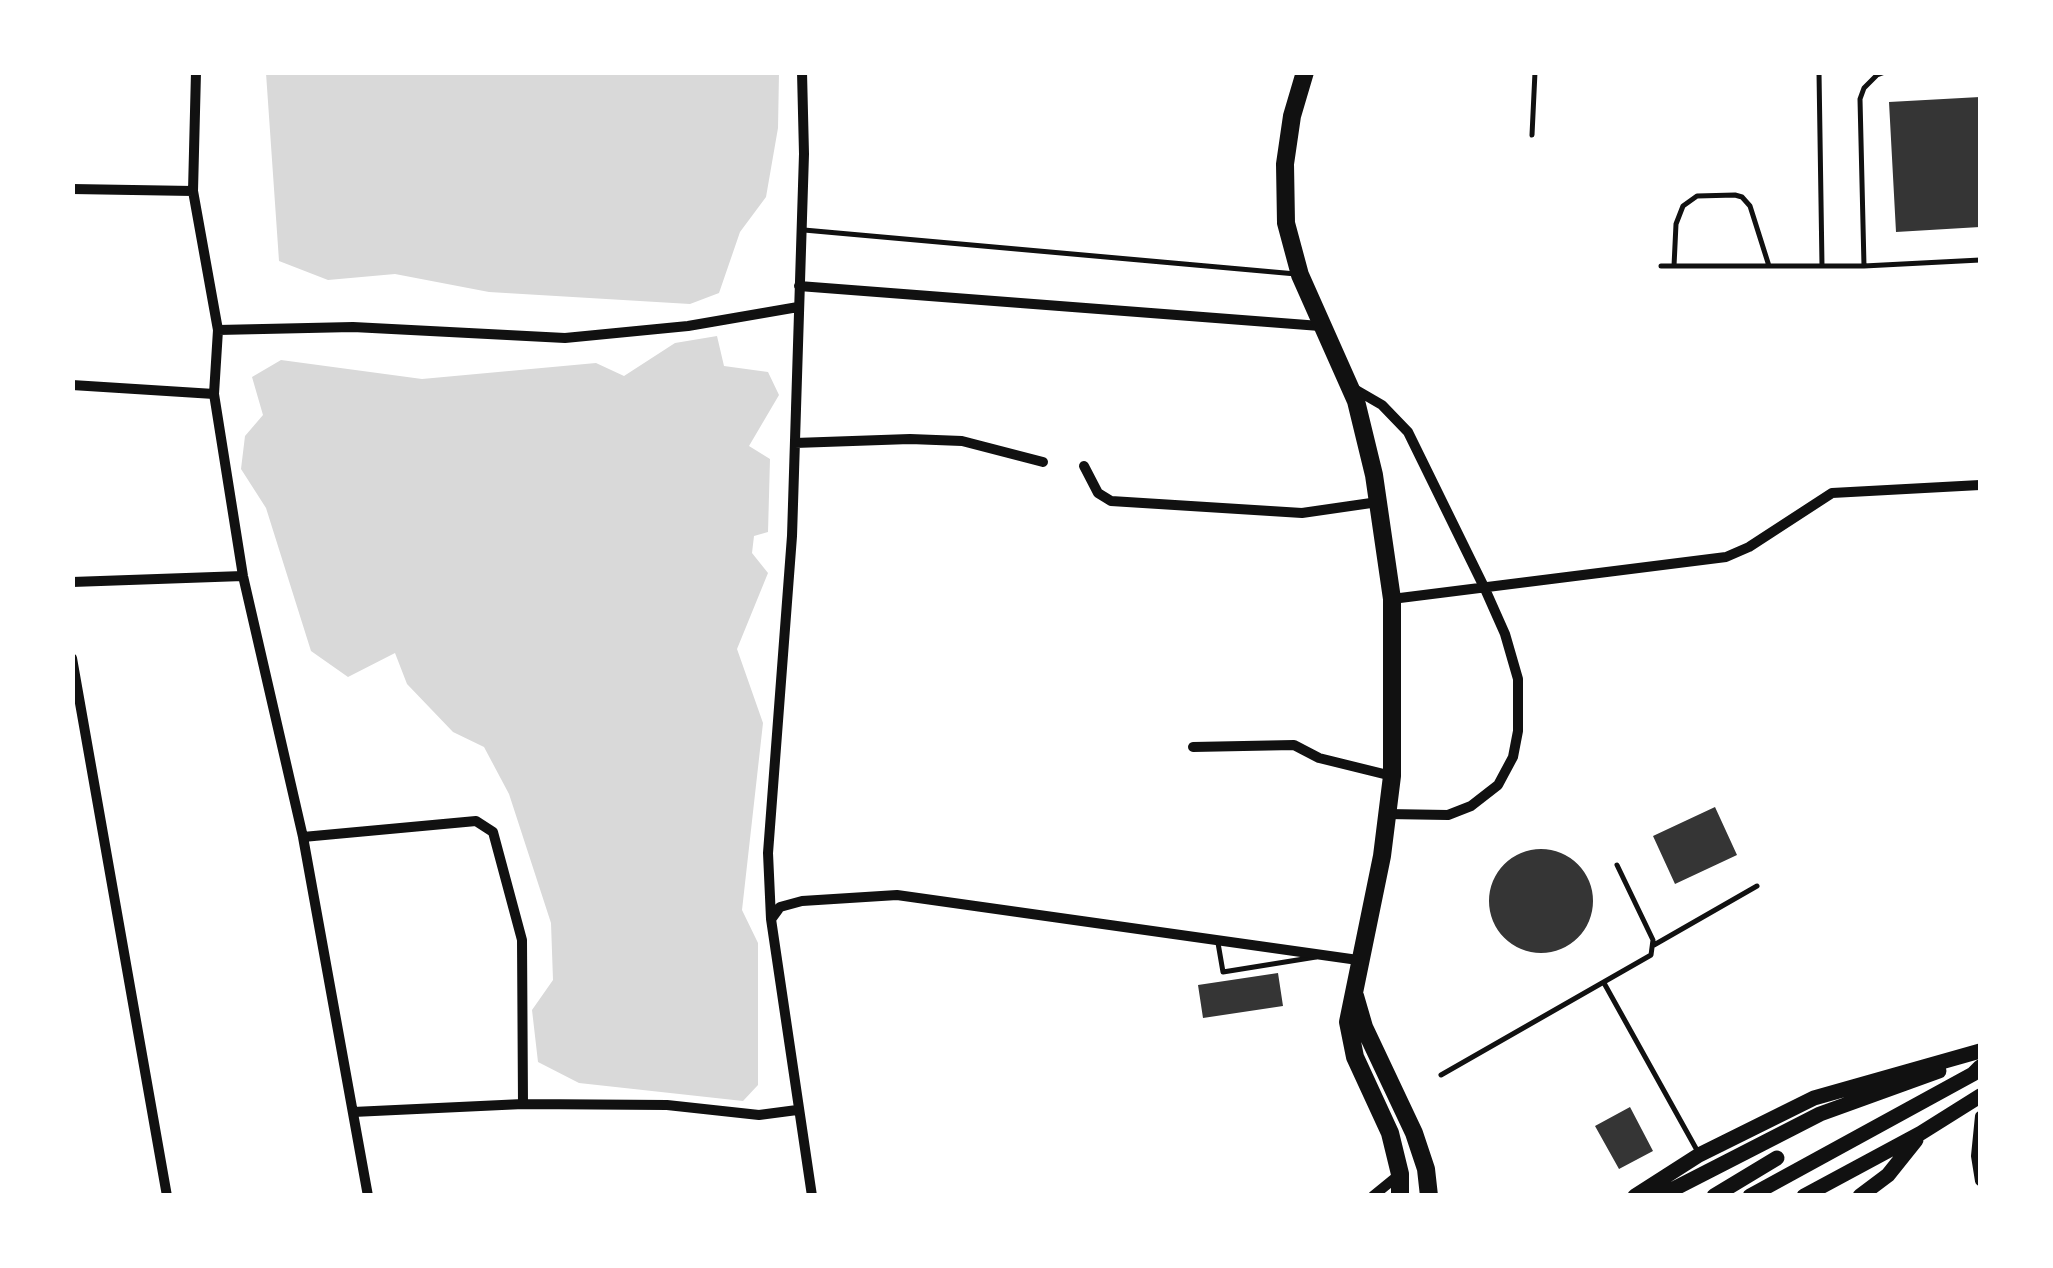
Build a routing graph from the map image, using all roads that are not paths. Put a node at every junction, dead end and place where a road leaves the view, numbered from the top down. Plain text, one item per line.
1 (196, 72) edge
2 (802, 72) edge
3 (1305, 72) edge
4 (1536, 72) edge
5 (1819, 72) edge
6 (1885, 72) edge
7 (1532, 135) dead end
8 (72, 189) edge
9 (194, 191) junction
10 (801, 230) junction
11 (1980, 260) edge
12 (1661, 266) dead end
13 (1674, 266) junction
14 (1769, 266) junction
15 (1822, 266) junction
16 (1864, 266) junction
17 (1300, 274) junction
18 (799, 286) junction
19 (798, 307) junction
20 (1320, 326) junction
21 (218, 330) junction
22 (72, 385) edge
23 (1350, 386) junction
24 (214, 394) junction
25 (795, 443) junction
26 (1044, 462) dead end
27 (1084, 466) dead end
28 (1980, 485) edge
29 (1378, 502) junction
30 (243, 576) junction
31 (72, 582) edge
32 (1485, 589) junction
33 (1392, 599) junction
34 (72, 658) edge
35 (1192, 747) dead end
36 (1392, 776) junction
37 (1388, 814) junction
38 (303, 838) junction
39 (1616, 865) dead end
40 (1757, 886) dead end
41 (771, 919) junction
42 (1217, 938) junction
43 (1654, 946) junction
44 (1329, 955) junction
45 (1358, 960) junction
46 (1604, 982) junction
47 (1353, 986) junction
48 (1980, 1053) edge
49 (1980, 1067) edge
50 (1441, 1075) dead end
51 (1980, 1096) edge
52 (523, 1104) junction
53 (798, 1110) junction
54 (353, 1112) junction
55 (1980, 1116) edge
56 (1921, 1133) junction
57 (1700, 1155) junction
58 (1777, 1158) dead end
59 (1400, 1174) junction
60 (1980, 1181) edge
61 (167, 1196) edge
62 (368, 1196) edge
63 (812, 1196) edge
64 (1373, 1196) edge
65 (1400, 1196) edge
66 (1429, 1196) edge
67 (1635, 1196) edge
68 (1660, 1196) edge
69 (1714, 1196) edge
70 (1750, 1196) edge
71 (1804, 1196) edge
72 (1860, 1196) edge

1 - 9 street
2 - 10 street
3 - 17 main road
4 - 7 lane
5 - 15 lane
6 - 16 lane
8 - 9 street
9 - 21 street
10 - 17 lane
10 - 18 street
11 - 16 lane
12 - 13 lane
13 - 14 lane
13 - 14 lane
14 - 15 lane
15 - 16 lane
17 - 20 main road
18 - 19 street
18 - 20 street
19 - 21 street
19 - 25 street
20 - 23 main road
21 - 24 street
22 - 24 street
23 - 29 main road
23 - 32 street
24 - 30 street
25 - 26 street
25 - 41 street
27 - 29 street
28 - 32 street
29 - 33 main road
30 - 31 street
30 - 38 street
32 - 33 street
32 - 37 street
33 - 36 main road
34 - 61 street
35 - 36 street
36 - 37 main road
37 - 45 main road
38 - 52 street
38 - 54 street
39 - 43 lane
40 - 43 lane
41 - 42 street
41 - 53 street
42 - 44 street
42 - 44 lane
43 - 46 lane
44 - 45 street
45 - 47 main road
46 - 50 lane
46 - 57 lane
47 - 59 main road
47 - 66 main road
48 - 57 main road
48 - 68 main road
49 - 70 main road
51 - 56 main road
52 - 53 street
52 - 54 street
53 - 63 street
54 - 62 street
55 - 60 street
56 - 71 main road
56 - 72 main road
57 - 67 main road
58 - 69 main road
59 - 64 street
59 - 65 main road

